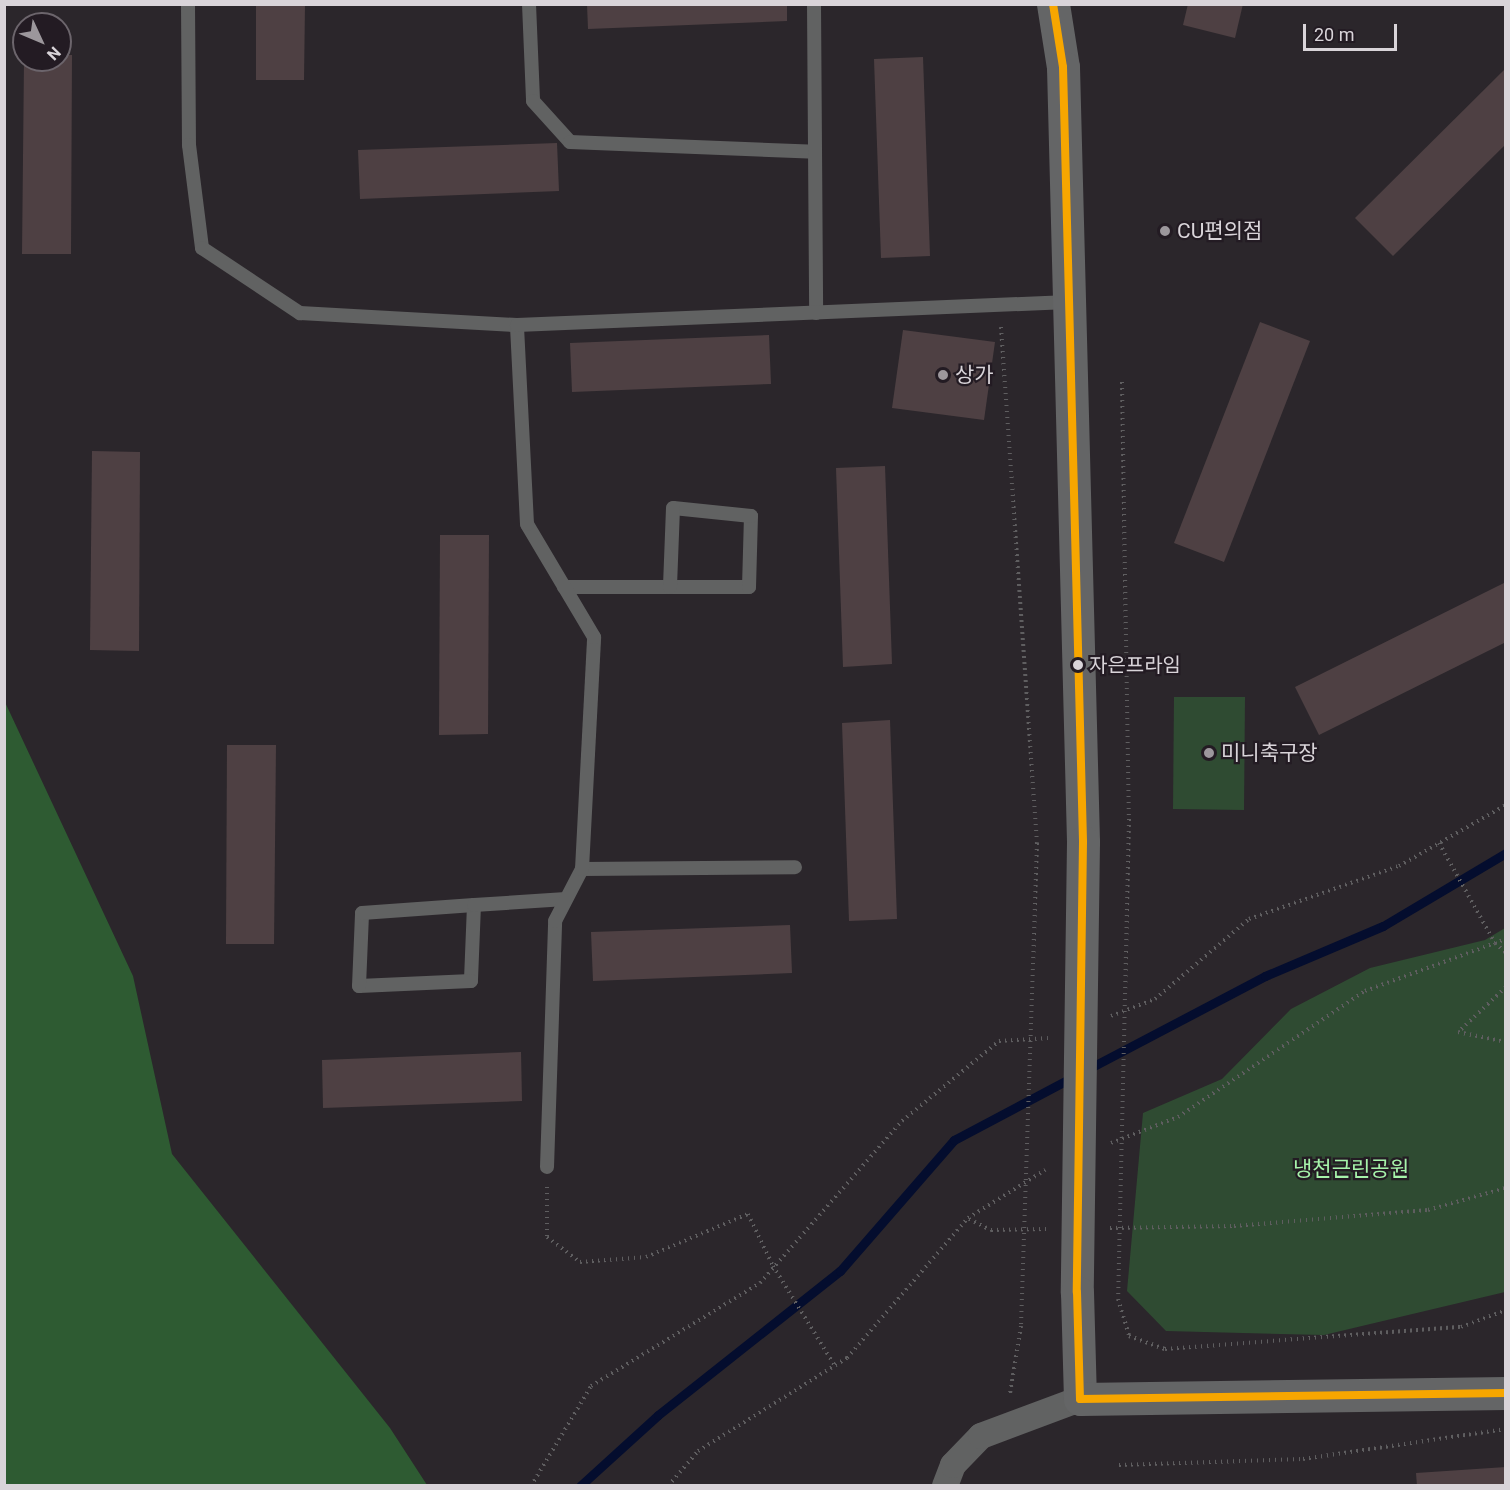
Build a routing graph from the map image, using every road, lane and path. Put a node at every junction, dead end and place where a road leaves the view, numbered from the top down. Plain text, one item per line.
1 (188, 4) edge
2 (529, 4) edge
3 (814, 4) edge
4 (1053, 4) edge
5 (815, 152) junction
6 (1069, 302) junction
7 (1000, 305) junction
8 (816, 313) junction
9 (517, 325) junction
10 (1122, 382) dead end
11 (564, 587) junction
12 (670, 587) junction
13 (1506, 805) edge
14 (1439, 843) junction
15 (795, 867) dead end
16 (582, 869) junction
17 (566, 899) junction
18 (474, 905) junction
19 (1506, 939) edge
20 (1495, 943) junction
21 (1506, 953) edge
22 (1506, 987) edge
23 (1155, 999) dead end
24 (999, 1041) dead end
25 (1506, 1042) edge
26 (1178, 1117) dead end
27 (547, 1167) joint
28 (1506, 1188) edge
29 (1107, 1228) dead end
30 (1049, 1229) dead end
31 (773, 1266) junction
32 (1506, 1310) edge
33 (835, 1366) junction
34 (1506, 1393) edge
35 (1080, 1399) junction
36 (1506, 1429) edge
37 (981, 1436) junction
38 (1119, 1465) dead end
39 (531, 1485) edge
40 (668, 1485) edge
41 (945, 1485) edge

1 - 9 lane
2 - 5 lane
3 - 5 lane
4 - 6 main road
5 - 8 lane
6 - 7 lane
6 - 35 main road
7 - 8 lane
7 - 37 path
8 - 9 lane
9 - 11 lane
10 - 32 path
11 - 12 lane
11 - 16 lane
12 - 12 lane
13 - 14 path
14 - 20 path
14 - 23 path
15 - 16 lane
16 - 17 lane
17 - 18 lane
17 - 27 lane
18 - 18 lane
19 - 20 path
20 - 21 path
20 - 26 path
22 - 25 path
24 - 31 path
27 - 31 path
28 - 29 path
30 - 33 path
31 - 33 path
31 - 39 path
33 - 40 path
34 - 35 main road
35 - 37 street
36 - 38 path
37 - 41 street

